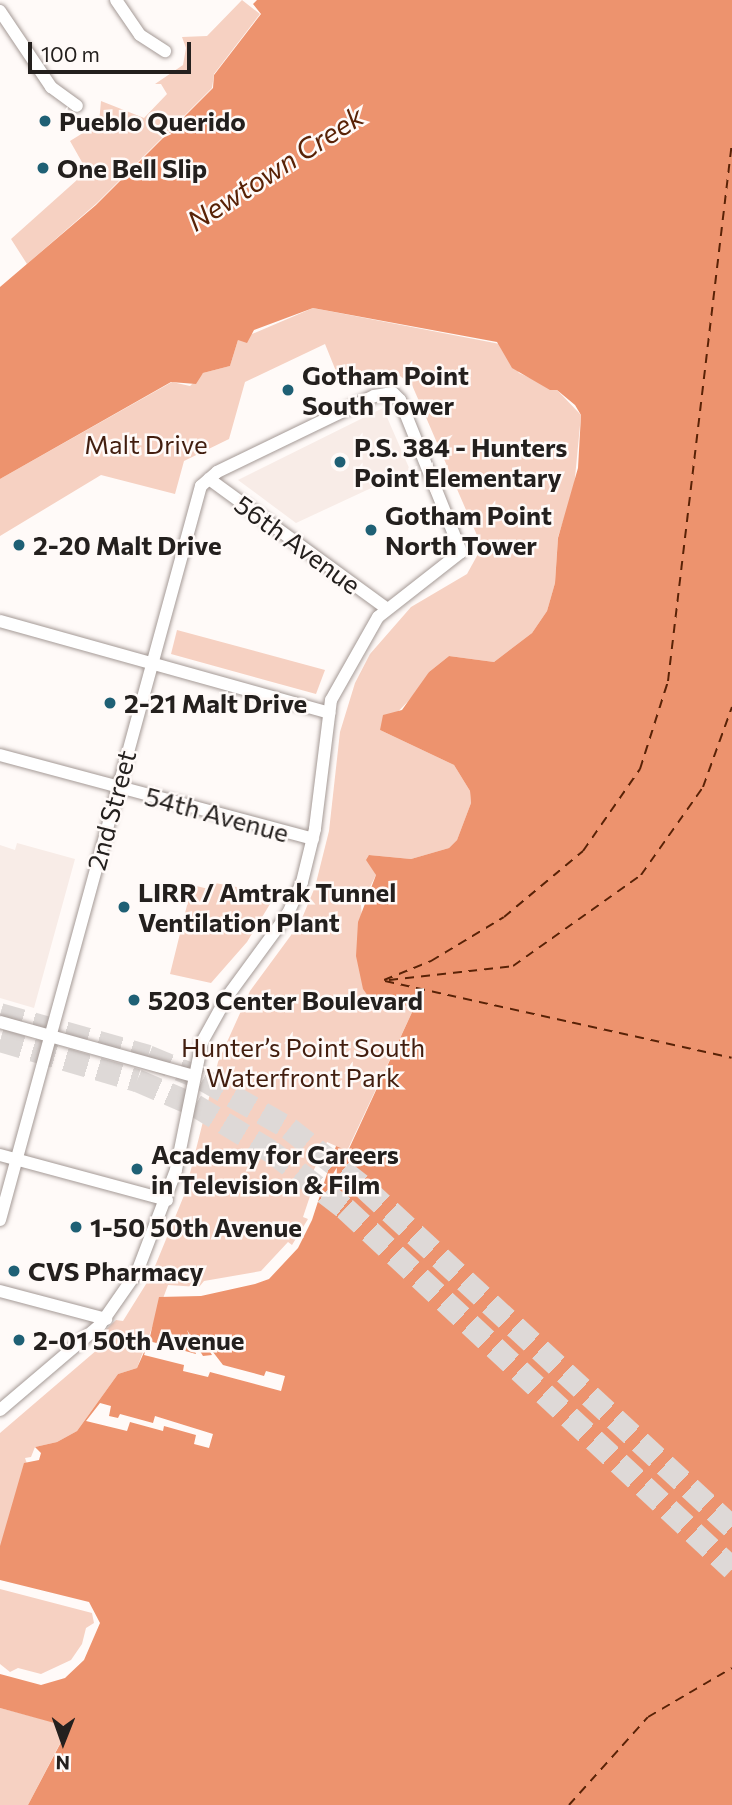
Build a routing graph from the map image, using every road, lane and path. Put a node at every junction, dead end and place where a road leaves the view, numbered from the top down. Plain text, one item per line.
1 (116, 0) edge
2 (0, 11) edge
3 (164, 51) dead end
4 (77, 106) dead end
5 (209, 479) junction
6 (387, 609) junction
7 (0, 621) edge
8 (152, 664) junction
9 (329, 713) junction
10 (0, 755) edge
11 (117, 787) junction
12 (313, 839) junction
13 (2, 1023) edge
14 (49, 1037) junction
15 (194, 1076) junction
16 (0, 1155) edge
17 (17, 1159) junction
18 (167, 1200) junction
19 (0, 1220) edge
20 (0, 1292) edge
21 (106, 1320) junction
22 (0, 1410) edge

1 - 3 street
2 - 4 street
5 - 6 street, 56th Avenue
5 - 6 street
5 - 8 street, 2nd Street
6 - 9 street
7 - 8 street
8 - 9 street
8 - 11 street, 2nd Street
9 - 12 street
10 - 11 street, 54th Avenue
11 - 12 street, 54th Avenue
11 - 14 street, 2nd Street
12 - 15 street
13 - 14 street
14 - 15 street
14 - 17 street, 2nd Street
15 - 18 street
16 - 17 street
17 - 18 street
17 - 19 street, 2nd Street
18 - 21 street
20 - 21 street
21 - 22 street

